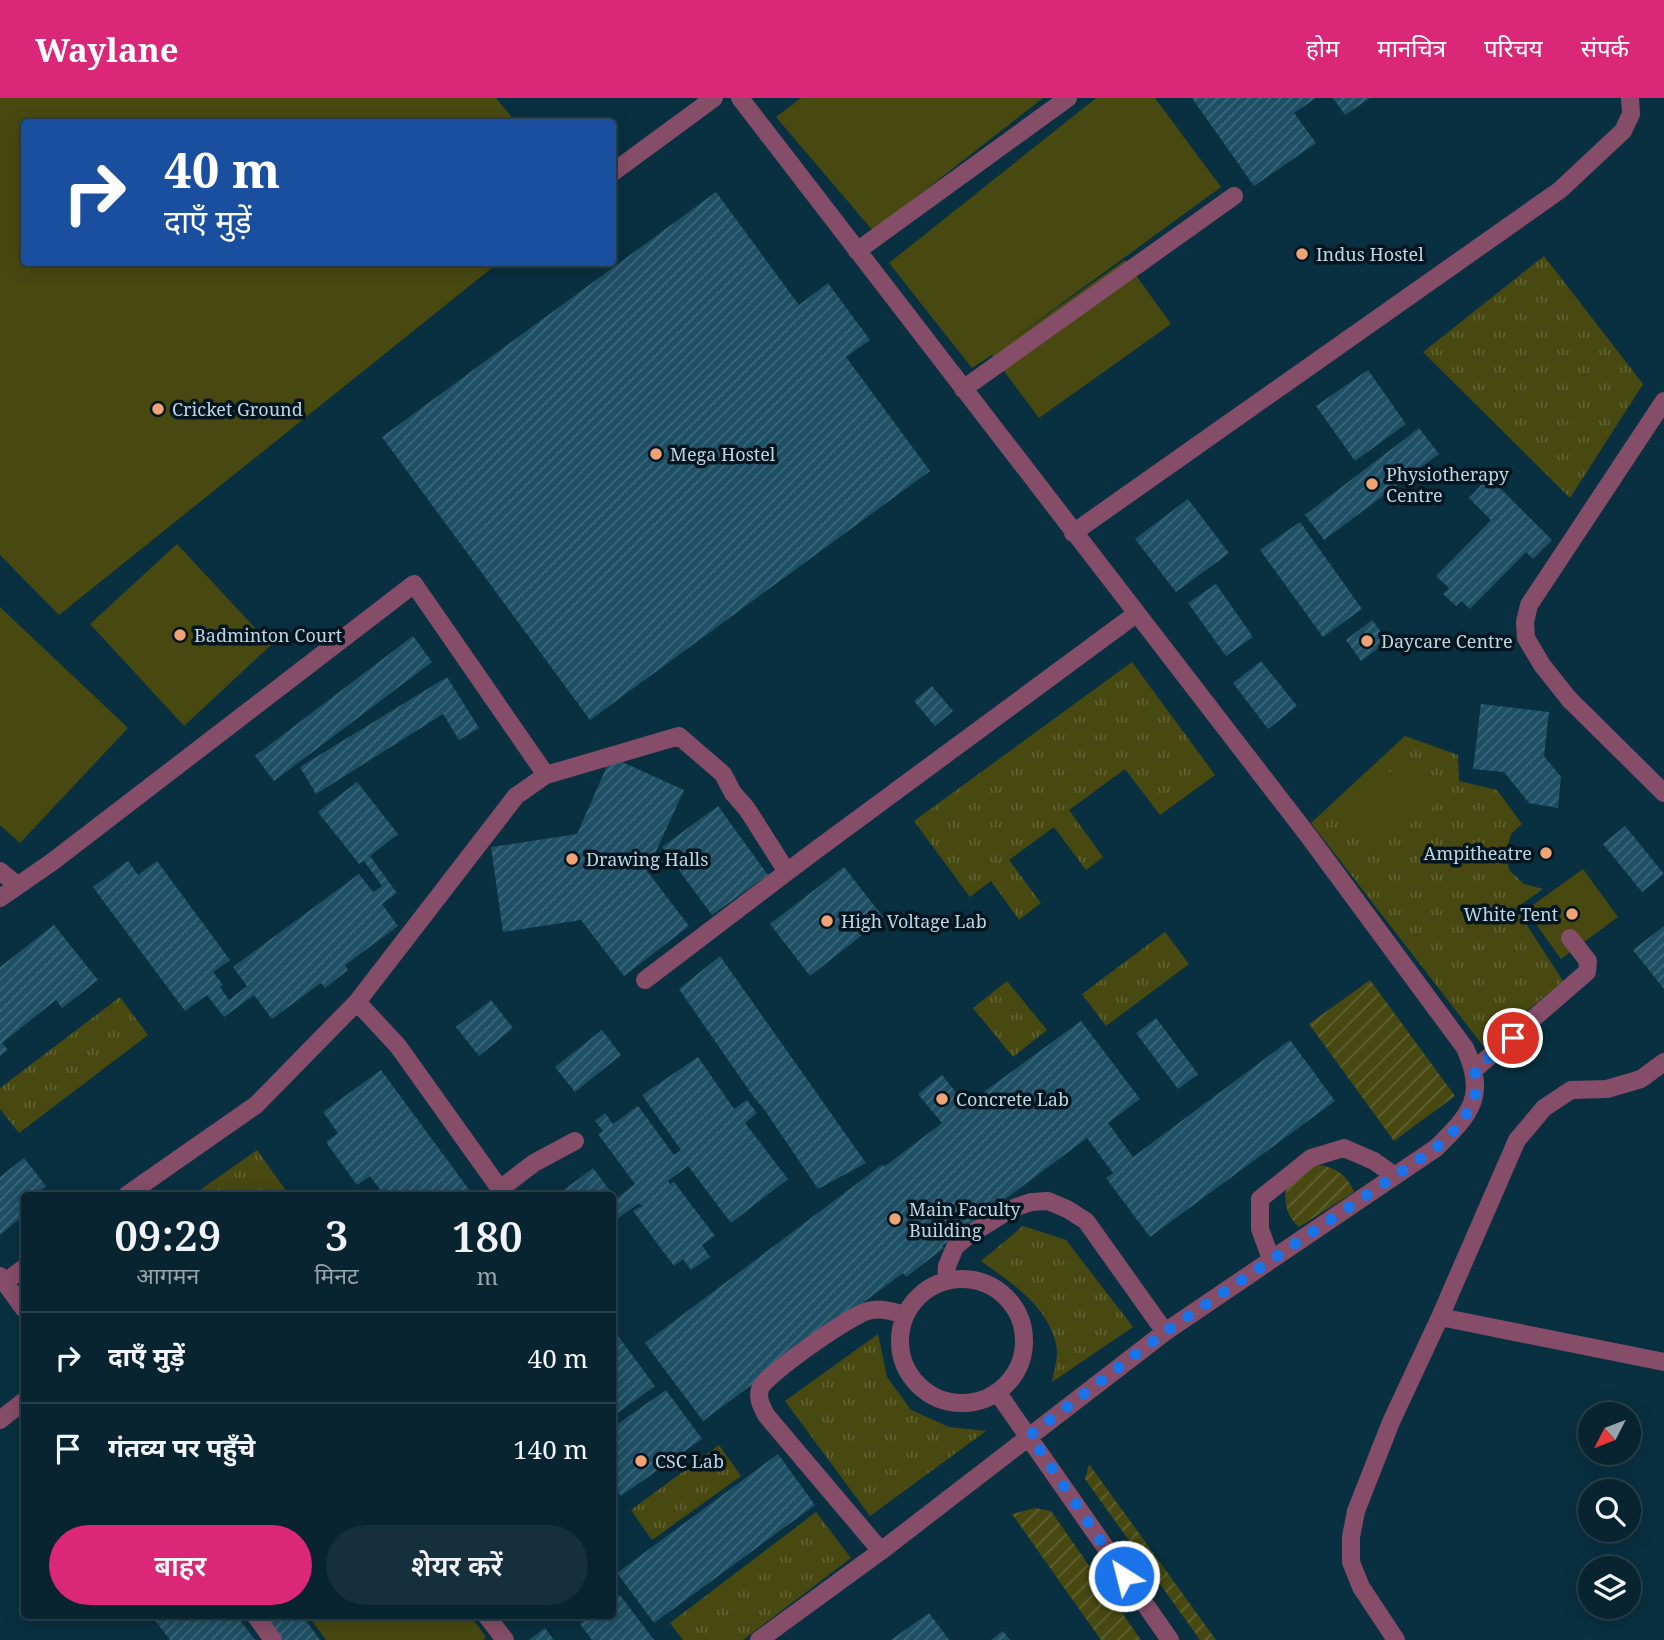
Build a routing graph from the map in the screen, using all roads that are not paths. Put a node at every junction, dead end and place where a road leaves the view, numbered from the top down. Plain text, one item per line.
1 (714, 98) edge
2 (740, 98) edge
3 (1068, 98) edge
4 (1630, 98) edge
5 (616, 170) edge
6 (1234, 196) dead end
7 (857, 251) junction
8 (962, 389) junction
9 (1664, 401) edge
10 (1073, 533) junction
11 (1136, 614) junction
12 (546, 775) junction
13 (1664, 793) edge
14 (0, 871) edge
15 (787, 872) junction
16 (17, 885) junction
17 (0, 898) edge
18 (1570, 938) dead end
19 (645, 980) dead end
20 (357, 1002) junction
21 (1664, 1062) edge
22 (1475, 1069) junction
23 (575, 1141) dead end
24 (1395, 1176) junction
25 (131, 1192) edge
26 (1271, 1259) junction
27 (21, 1270) edge
28 (2, 1279) edge
29 (946, 1280) junction
30 (21, 1305) edge
31 (905, 1315) junction
32 (1440, 1317) junction
33 (1165, 1332) junction
34 (1664, 1362) edge
35 (997, 1392) junction
36 (21, 1403) edge
37 (0, 1420) edge
38 (1030, 1435) junction
39 (881, 1551) junction
40 (258, 1619) edge
41 (489, 1619) edge
42 (273, 1640) edge
43 (505, 1640) edge
44 (759, 1640) edge
45 (1170, 1640) edge
46 (1396, 1640) edge

1 - 5 street
2 - 7 street
3 - 7 street
4 - 10 street
6 - 8 street
7 - 8 street
8 - 10 street
9 - 13 street
10 - 11 street
11 - 15 street
11 - 22 street
12 - 15 street
12 - 16 street
12 - 20 street
14 - 16 street
15 - 19 street
16 - 17 street
18 - 22 street
20 - 23 street
20 - 25 street
21 - 32 street
22 - 24 street
24 - 26 street
24 - 26 street
26 - 33 street
27 - 28 street
28 - 30 street
29 - 31 street
29 - 33 street
29 - 35 street
31 - 35 street
31 - 39 street
32 - 34 street
32 - 46 street
33 - 38 street
35 - 38 street
36 - 37 street
38 - 39 street
38 - 45 street
39 - 44 street
40 - 42 street
41 - 43 street

